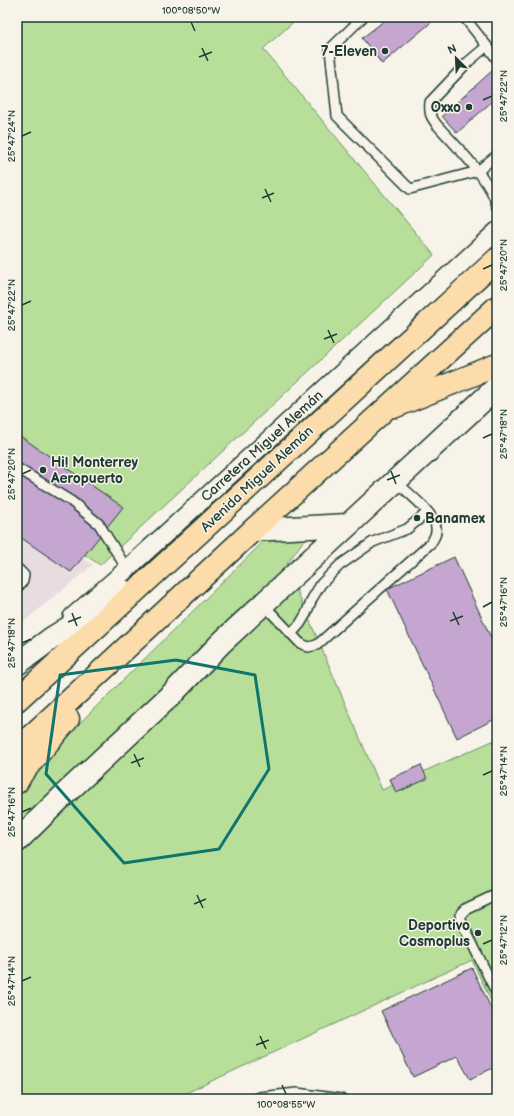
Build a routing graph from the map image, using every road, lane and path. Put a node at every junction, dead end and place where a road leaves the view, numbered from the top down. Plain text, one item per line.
1 (363, 17) edge
2 (464, 17) edge
3 (486, 46) junction
4 (497, 59) edge
5 (497, 155) edge
6 (478, 171) junction
7 (497, 206) edge
8 (497, 231) edge
9 (497, 259) edge
10 (497, 307) edge
11 (497, 365) edge
12 (497, 387) edge
13 (382, 412) junction
14 (17, 468) edge
15 (395, 481) junction
16 (428, 512) junction
17 (348, 525) junction
18 (253, 530) junction
19 (17, 568) edge
20 (160, 568) junction
21 (127, 569) junction
22 (196, 583) junction
23 (17, 588) edge
24 (264, 604) junction
25 (291, 634) junction
26 (20, 657) edge
27 (17, 700) edge
28 (17, 749) edge
29 (17, 782) edge
30 (17, 841) edge
31 (497, 894) edge
32 (497, 994) edge
33 (254, 1099) edge
34 (341, 1099) edge

1 - 6 lane
2 - 3 lane
3 - 4 lane
3 - 6 lane
5 - 6 lane
6 - 7 lane
8 - 21 street, Carretera Miguel Alemán
9 - 20 highway, Avenida Miguel Alemán
10 - 13 highway
11 - 13 highway
12 - 15 street
13 - 18 highway
14 - 21 lane
15 - 16 lane
15 - 17 street
16 - 25 lane
16 - 25 lane
17 - 18 street
17 - 24 street
18 - 22 highway
19 - 23 lane
20 - 26 street
20 - 27 highway, Avenida Miguel Alemán
21 - 26 street, Carretera Miguel Alemán
22 - 28 highway
22 - 29 highway
24 - 25 lane
24 - 30 street
31 - 32 lane
33 - 34 lane

